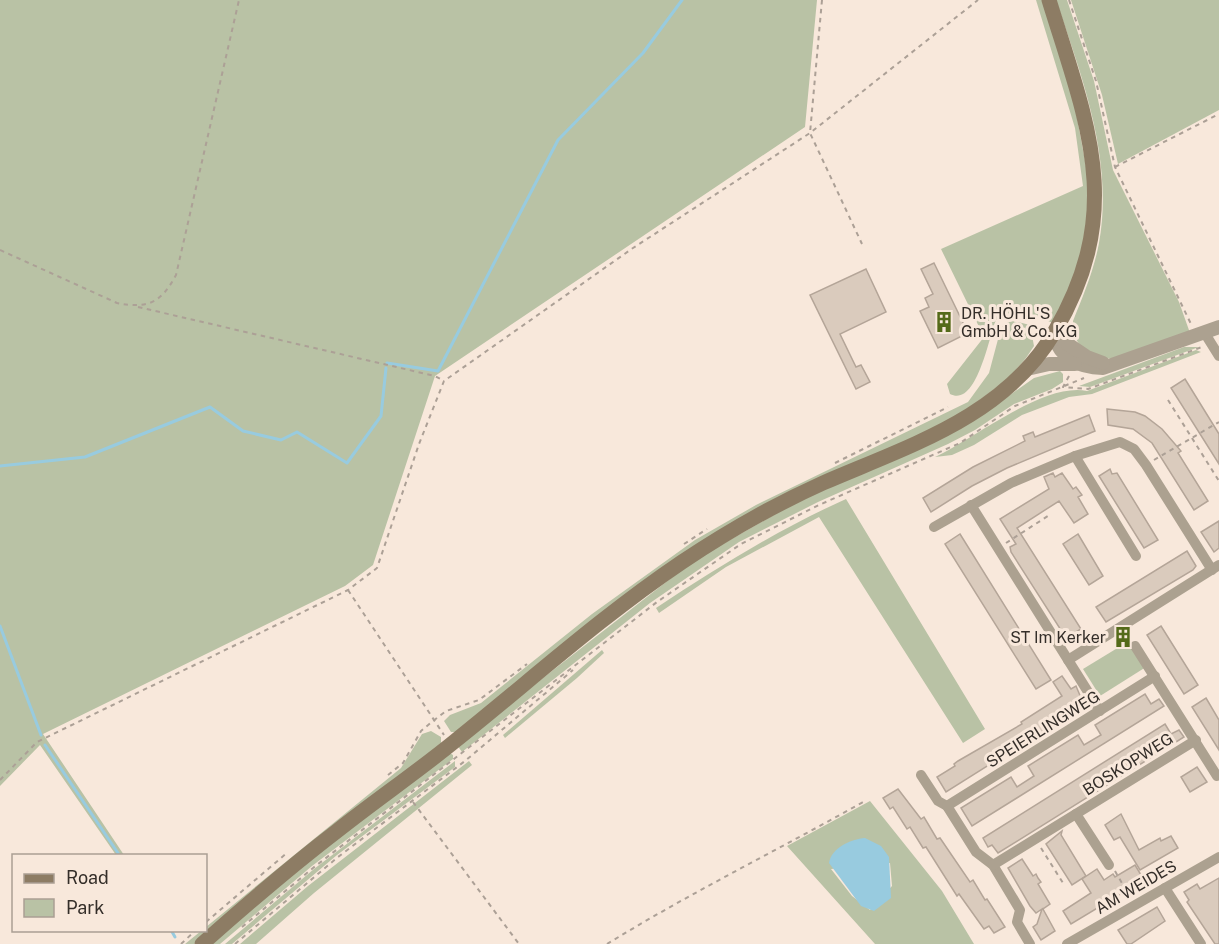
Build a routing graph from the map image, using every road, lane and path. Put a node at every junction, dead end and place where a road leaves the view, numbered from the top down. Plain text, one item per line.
1 (239, 0) edge
2 (822, 0) edge
3 (978, 0) edge
4 (1049, 0) edge
5 (1069, 0) edge
6 (1219, 114) edge
7 (810, 132) junction
8 (1115, 168) junction
9 (862, 244) dead end
10 (0, 250) edge
11 (136, 307) junction
12 (1219, 327) edge
13 (1053, 334) junction
14 (1204, 337) junction
15 (1219, 356) edge
16 (1078, 364) junction
17 (1117, 364) junction
18 (1093, 367) junction
19 (1027, 369) junction
20 (444, 381) junction
21 (1063, 387) junction
22 (1168, 400) dead end
23 (1219, 422) edge
24 (1192, 438) junction
25 (1075, 456) junction
26 (1146, 465) junction
27 (1219, 481) edge
28 (971, 505) junction
29 (1052, 514) dead end
30 (934, 527) dead end
31 (998, 548) junction
32 (1136, 556) dead end
33 (1215, 568) edge
34 (348, 590) junction
35 (1135, 646) dead end
36 (586, 658) junction
37 (1068, 660) junction
38 (1155, 676) junction
39 (1100, 711) junction
40 (1196, 740) junction
41 (456, 750) junction
42 (465, 761) junction
43 (921, 775) dead end
44 (1217, 776) dead end
45 (0, 780) edge
46 (413, 802) junction
47 (863, 802) dead end
48 (946, 806) junction
49 (1076, 814) junction
50 (1037, 841) junction
51 (1219, 857) edge
52 (993, 865) junction
53 (1109, 865) joint
54 (1063, 883) dead end
55 (1165, 888) junction
56 (1135, 905) junction
57 (239, 930) dead end
58 (194, 932) edge
59 (181, 944) edge
60 (202, 944) edge
61 (235, 944) edge
62 (519, 944) edge
63 (607, 944) edge
64 (1030, 944) edge
65 (1067, 944) edge
66 (1201, 944) edge

1 - 11 path
2 - 7 path
3 - 7 path
4 - 13 main road
5 - 8 path
6 - 8 path
7 - 9 path
7 - 20 path
8 - 14 path
10 - 11 path
11 - 20 path
12 - 14 street
13 - 16 street
13 - 17 street
13 - 19 main road
14 - 15 street
14 - 17 street
14 - 21 path
16 - 18 street
16 - 19 street
17 - 18 street
18 - 21 path
19 - 41 main road
20 - 34 path
21 - 36 path
22 - 24 path
23 - 24 path
24 - 26 path
24 - 27 path
25 - 26 street
25 - 28 street
25 - 32 street
26 - 33 street
28 - 30 street
28 - 31 street
29 - 31 path
31 - 37 street
33 - 37 street
34 - 41 path
34 - 45 path
35 - 38 street
36 - 41 path
36 - 42 path
37 - 39 street
38 - 39 street, SPEIERLINGWEG
38 - 40 street
39 - 48 street, SPEIERLINGWEG
40 - 44 street
40 - 49 street, BOSKOPWEG
41 - 42 path
41 - 57 path
41 - 60 main road
42 - 46 path
43 - 48 street
46 - 61 path
46 - 62 path
47 - 63 path
48 - 52 street
49 - 50 street, BOSKOPWEG
49 - 53 street, BOSKOPWEG
50 - 52 street, BOSKOPWEG
50 - 54 path
51 - 55 street, AM WEIDES
52 - 64 street
53 - 56 path
55 - 56 street, AM WEIDES
55 - 66 street
56 - 65 street, AM WEIDES
58 - 59 path

